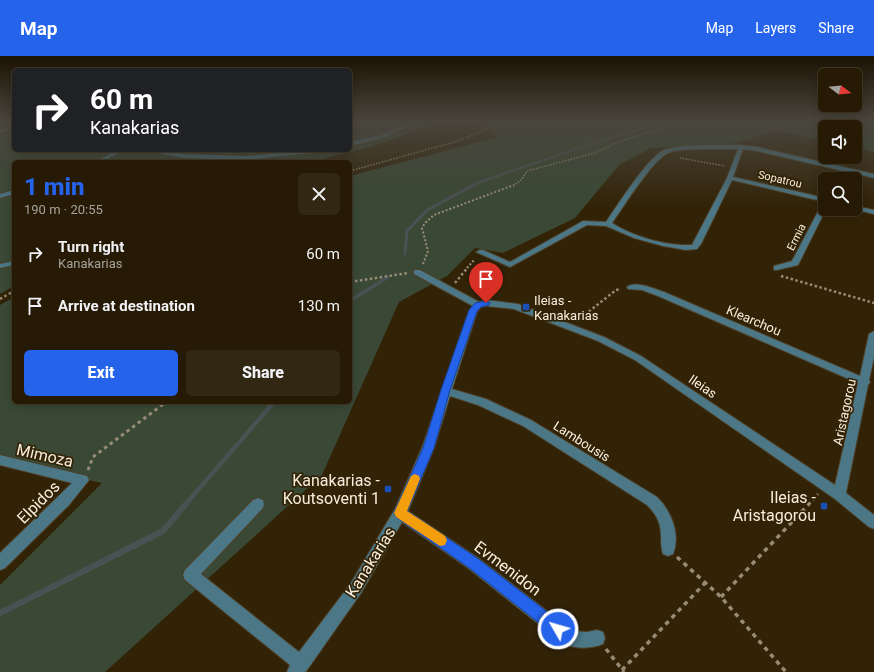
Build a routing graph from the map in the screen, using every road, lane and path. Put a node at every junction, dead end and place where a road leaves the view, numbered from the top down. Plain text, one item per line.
1 (427, 150) edge
2 (602, 150) edge
3 (674, 150) edge
4 (740, 150) edge
5 (757, 150) edge
6 (117, 152) edge
7 (157, 152) edge
8 (304, 152) edge
9 (662, 154) junction
10 (102, 160) edge
11 (734, 168) junction
12 (352, 170) edge
13 (874, 176) edge
14 (730, 178) junction
15 (12, 193) edge
16 (0, 196) edge
17 (818, 198) edge
18 (862, 209) edge
19 (874, 212) edge
20 (819, 216) edge
21 (608, 224) junction
22 (480, 252) joint
23 (12, 263) edge
24 (0, 266) edge
25 (777, 268) joint
26 (417, 272) junction
27 (352, 282) edge
28 (453, 285) dead end
29 (631, 287) joint
30 (12, 293) edge
31 (0, 299) edge
32 (874, 303) edge
33 (478, 305) junction
34 (571, 326) junction
35 (874, 334) edge
36 (865, 382) junction
37 (446, 390) junction
38 (163, 404) edge
39 (0, 460) edge
40 (83, 480) junction
41 (825, 486) junction
42 (840, 496) junction
43 (258, 504) dead end
44 (400, 513) junction
45 (874, 523) edge
46 (668, 549) joint
47 (0, 563) edge
48 (706, 582) junction
49 (721, 596) junction
50 (597, 638) joint
51 (298, 668) edge
52 (623, 671) edge
53 (786, 672) edge

1 - 12 path
2 - 26 path
3 - 9 street
4 - 11 street
5 - 13 street
6 - 10 street
7 - 8 street
9 - 11 path
9 - 21 street
11 - 14 street
14 - 17 street, Sopatrou
14 - 21 street
15 - 16 street
18 - 19 street
20 - 25 street, Ermia
21 - 22 street
22 - 28 path
23 - 24 street
25 - 32 path
26 - 27 path
26 - 33 street
29 - 34 path
29 - 36 street, Klearchou
30 - 31 path
33 - 34 street, Ileias
33 - 37 street, Kanakarias
34 - 41 street, Ileias
35 - 36 street, Aristagorou
36 - 42 street, Aristagorou
37 - 44 street, Kanakarias
37 - 46 street, Lambousis
38 - 40 path
39 - 40 street, Mimoza
40 - 47 street, Elpidos
41 - 42 street, Ileias
41 - 49 path
42 - 45 street, Ileias
43 - 51 street
44 - 50 street, Evmenidon
44 - 51 street, Kanakarias
46 - 48 path
48 - 49 path
48 - 52 path
49 - 53 path
50 - 52 path

